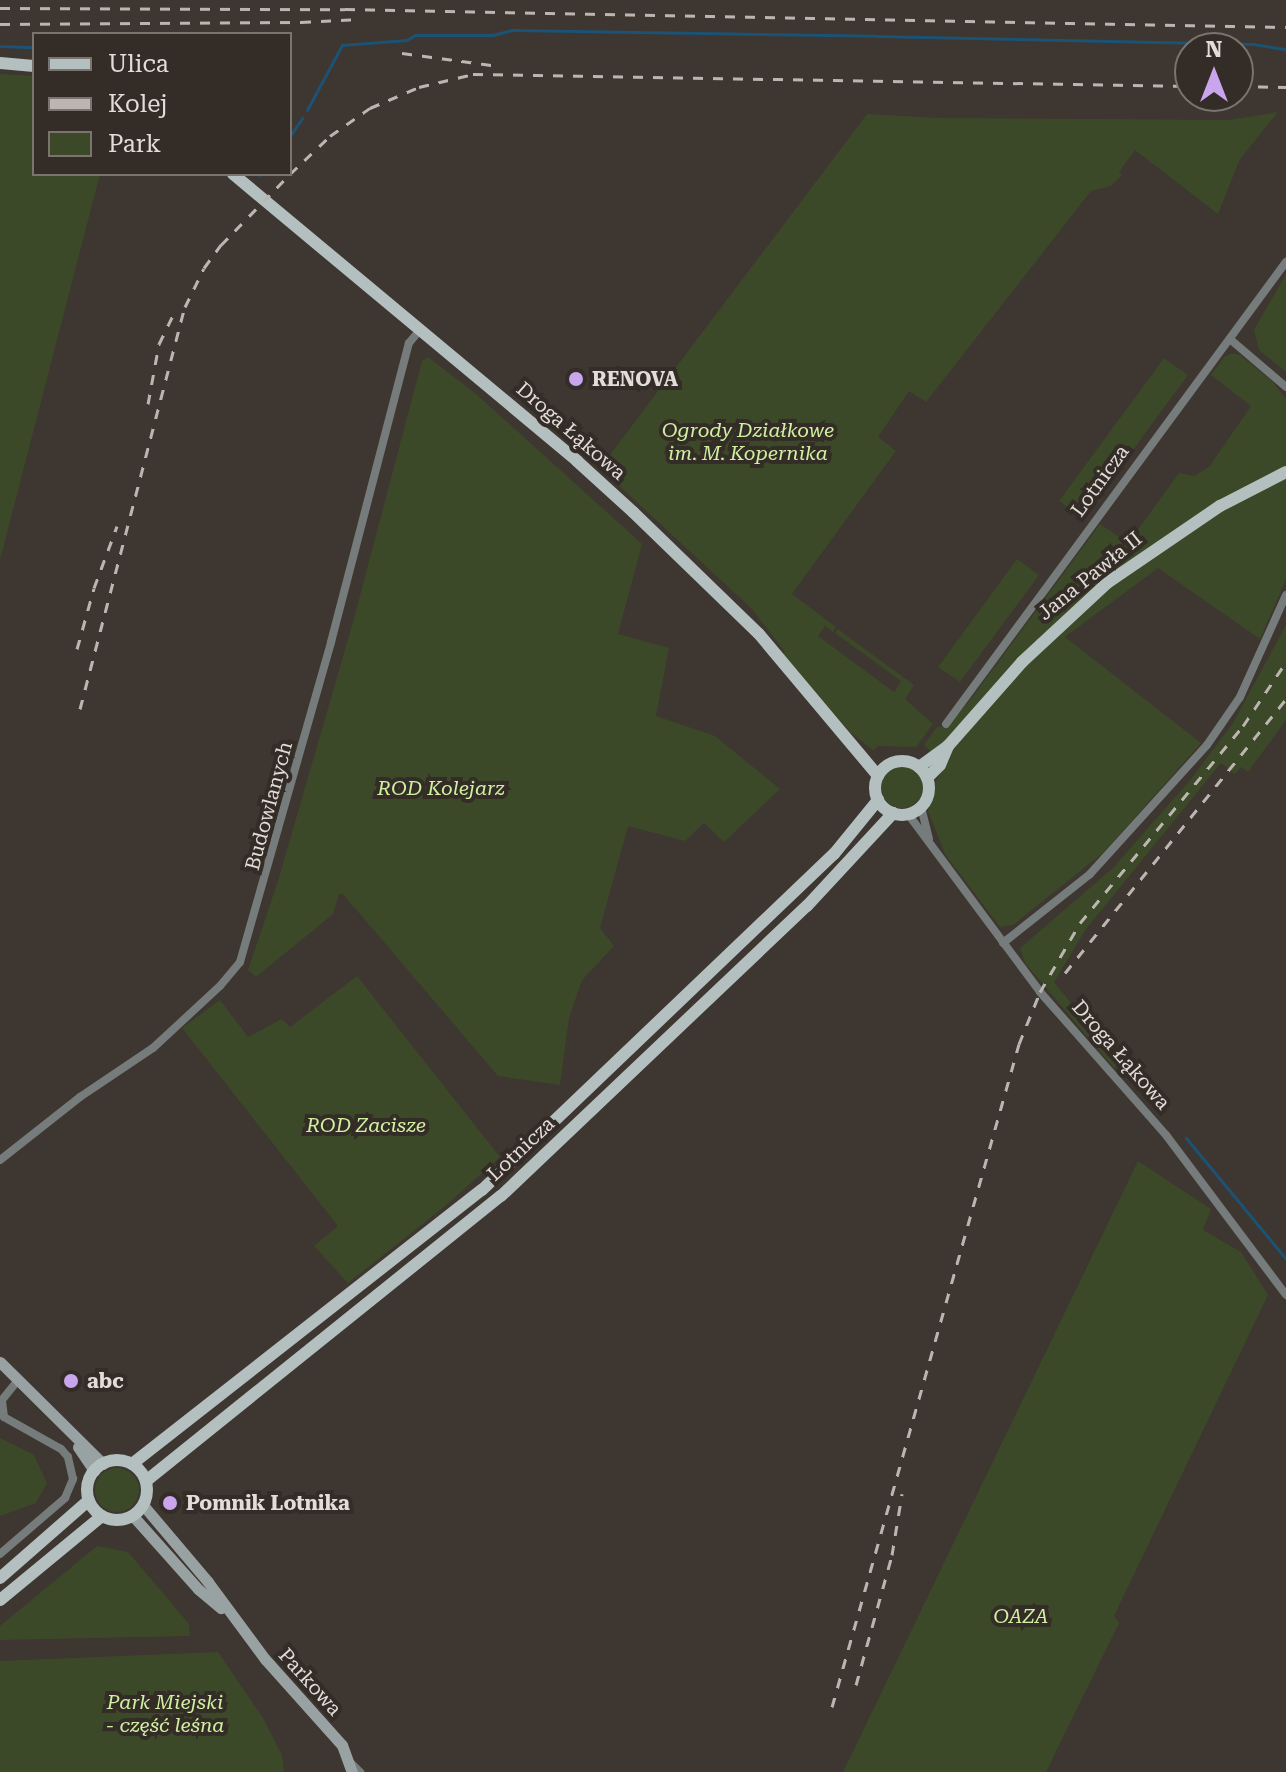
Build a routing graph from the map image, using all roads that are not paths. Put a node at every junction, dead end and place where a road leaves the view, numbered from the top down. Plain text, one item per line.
1 (0, 63) edge
2 (32, 66) edge
3 (235, 176) edge
4 (1286, 262) edge
5 (420, 330) junction
6 (1231, 340) junction
7 (1286, 387) edge
8 (1286, 472) edge
9 (1286, 595) edge
10 (946, 724) dead end
11 (854, 746) junction
12 (887, 765) junction
13 (923, 772) junction
14 (878, 776) junction
15 (878, 800) junction
16 (921, 807) junction
17 (893, 813) junction
18 (908, 814) junction
19 (930, 840) junction
20 (1003, 943) junction
21 (0, 1160) edge
22 (1286, 1295) edge
23 (0, 1362) edge
24 (18, 1380) junction
25 (132, 1464) junction
26 (99, 1468) junction
27 (146, 1481) junction
28 (89, 1500) junction
29 (143, 1505) junction
30 (102, 1516) junction
31 (133, 1516) junction
32 (0, 1554) edge
33 (0, 1578) edge
34 (0, 1600) edge
35 (230, 1617) junction
36 (354, 1769) edge

1 - 2 main road
3 - 5 main road, Droga Łąkowa
4 - 6 street, Lotnicza
5 - 11 main road, Droga Łąkowa
5 - 21 street, Budowlanych
6 - 7 street
6 - 10 street, Lotnicza
8 - 13 main road, Jana Pawła II
9 - 20 street
11 - 12 main road, Droga Łąkowa
11 - 14 main road, Droga Łąkowa
12 - 13 main road
12 - 14 main road
13 - 16 main road
14 - 15 main road
15 - 17 main road
15 - 25 main road, Lotnicza
16 - 18 main road
16 - 19 street, Droga Łąkowa
17 - 18 main road
17 - 27 main road, Lotnicza
18 - 19 street, Droga Łąkowa
19 - 20 street, Droga Łąkowa
20 - 22 street, Droga Łąkowa
23 - 24 street
24 - 26 street
24 - 32 street
25 - 26 main road
25 - 27 main road
26 - 28 main road
27 - 29 main road
28 - 30 main road
28 - 33 main road
29 - 31 main road
29 - 35 street, Parkowa
30 - 31 main road
30 - 34 main road
31 - 35 street, Parkowa
35 - 36 street, Parkowa

